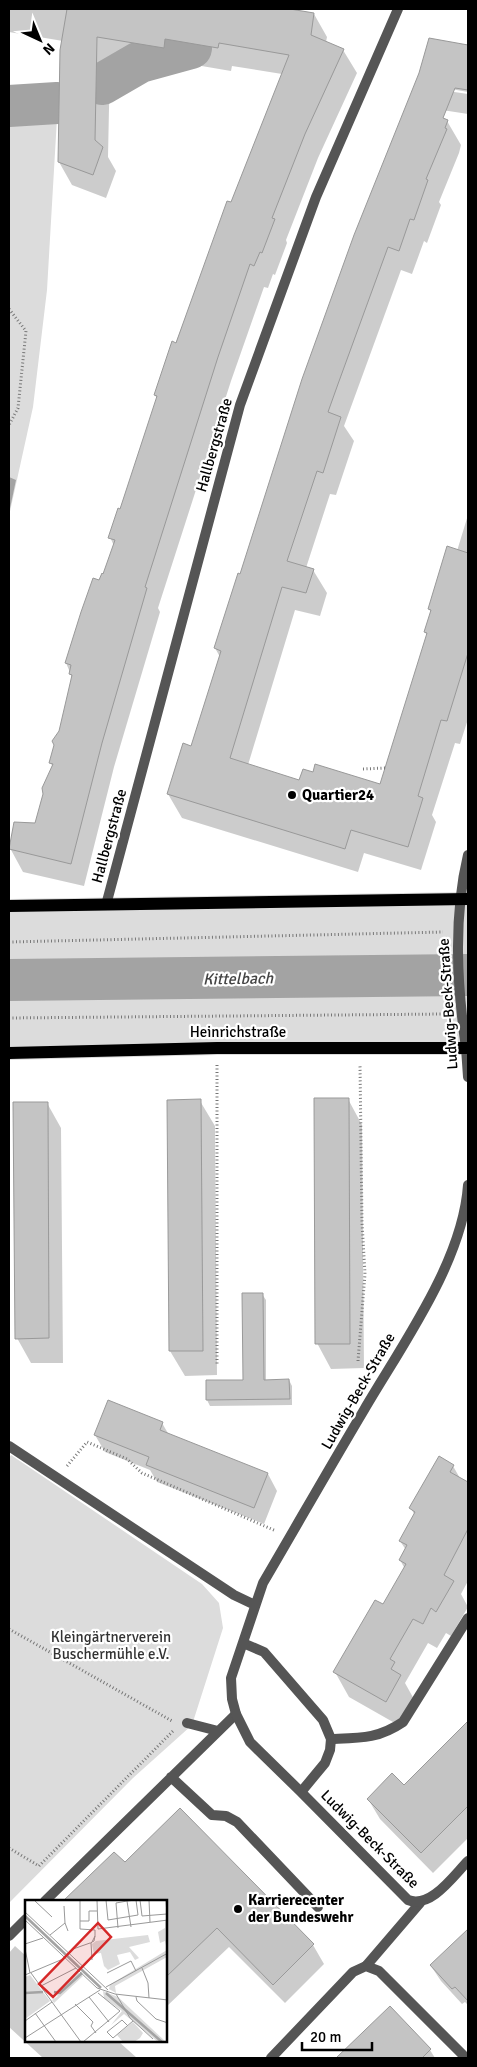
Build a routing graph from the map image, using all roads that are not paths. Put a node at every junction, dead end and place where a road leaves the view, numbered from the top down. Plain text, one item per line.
1 (398, 9) edge
2 (468, 854) edge
3 (464, 899) edge
4 (106, 905) junction
5 (9, 906) edge
6 (467, 1048) edge
7 (9, 1053) edge
8 (468, 1077) edge
9 (468, 1185) edge
10 (9, 1446) edge
11 (255, 1605) junction
12 (468, 1618) edge
13 (242, 1643) junction
14 (237, 1718) junction
15 (187, 1723) dead end
16 (218, 1731) junction
17 (330, 1739) junction
18 (171, 1777) junction
19 (301, 1792) junction
20 (468, 1861) edge
21 (46, 1900) edge
22 (420, 1902) junction
23 (318, 1906) dead end
24 (25, 1922) edge
25 (9, 1936) edge
26 (366, 1966) junction
27 (271, 2058) edge
28 (466, 2058) edge

1 - 4 street, Hallbergstraße
2 - 3 street, Ludwig-Beck-Straße
3 - 4 main road
3 - 6 street, Ludwig-Beck-Straße
4 - 5 main road
6 - 7 main road, Heinrichstraße
6 - 8 street, Ludwig-Beck-Straße
9 - 11 street, Ludwig-Beck-Straße
10 - 11 street
11 - 13 street, Ludwig-Beck-Straße
12 - 17 street
13 - 14 street, Ludwig-Beck-Straße
13 - 17 street
14 - 16 street
14 - 19 street, Ludwig-Beck-Straße
15 - 16 street
16 - 18 street
17 - 19 street, Ludwig-Beck-Straße
18 - 21 street
18 - 23 street
19 - 22 street, Ludwig-Beck-Straße
20 - 22 street
22 - 26 street
24 - 25 street
26 - 27 street
26 - 28 street

